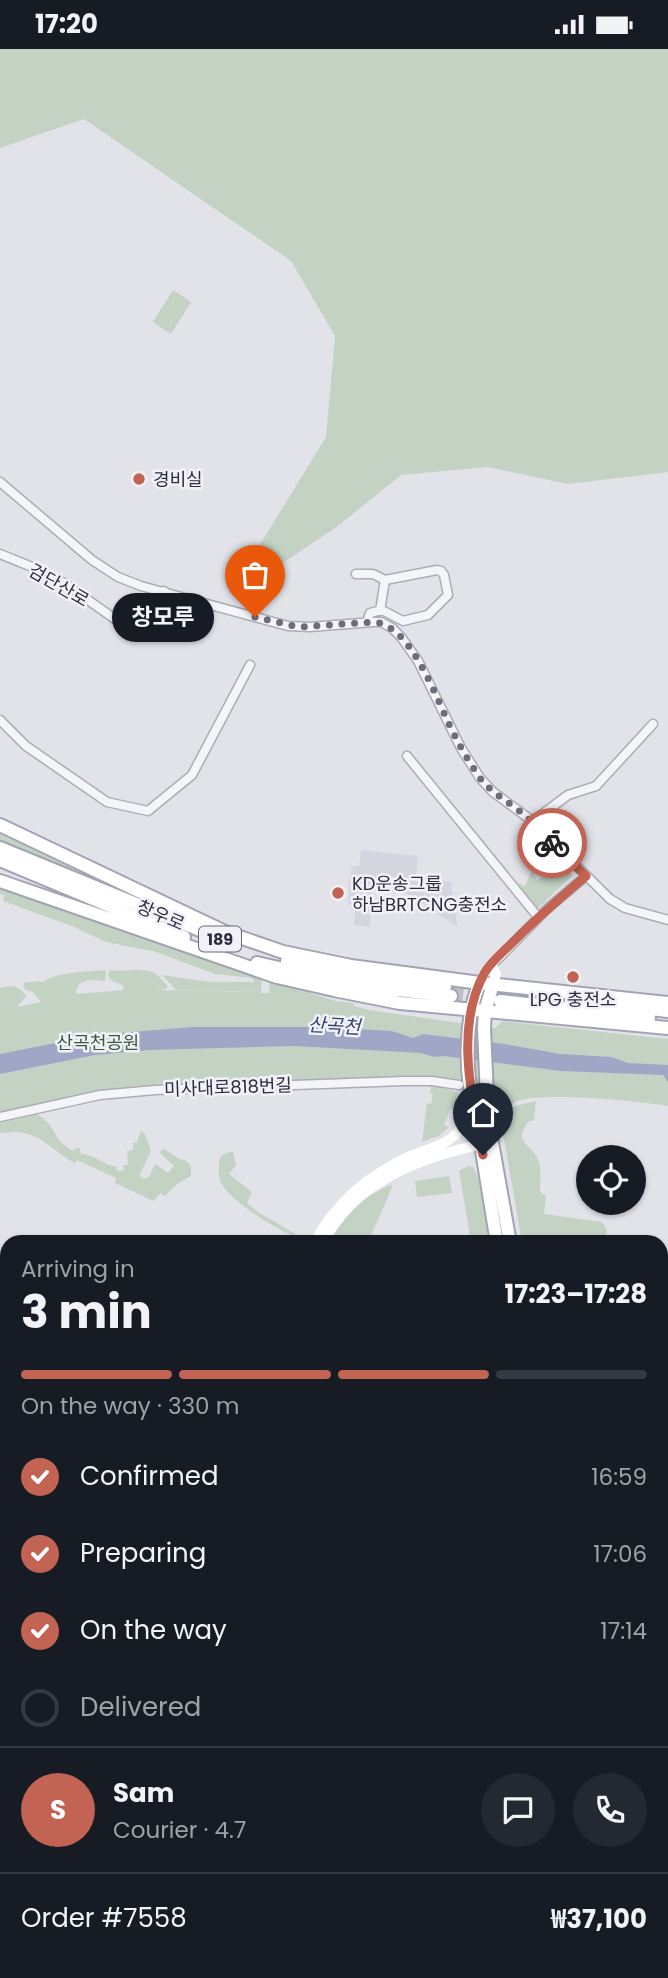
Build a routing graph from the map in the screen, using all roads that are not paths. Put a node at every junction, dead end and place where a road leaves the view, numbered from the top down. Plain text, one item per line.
1 (0, 482) edge
2 (0, 554) edge
3 (356, 575) dead end
4 (385, 580) junction
5 (164, 591) junction
6 (380, 611) junction
7 (367, 622) junction
8 (250, 665) dead end
9 (0, 720) edge
10 (653, 724) dead end
11 (407, 756) dead end
12 (532, 822) junction
13 (0, 825) edge
14 (0, 848) edge
15 (0, 860) edge
16 (586, 876) junction
17 (0, 881) edge
18 (538, 917) junction
19 (668, 920) edge
20 (492, 965) joint
21 (494, 990) junction
22 (668, 1003) edge
23 (471, 1010) junction
24 (485, 1011) junction
25 (668, 1011) edge
26 (668, 1020) edge
27 (668, 1028) edge
28 (464, 1081) junction
29 (471, 1095) junction
30 (0, 1117) edge
31 (486, 1143) junction
32 (319, 1235) edge
33 (328, 1235) edge
34 (496, 1235) edge
35 (508, 1235) edge

1 - 5 street, 검단산로
2 - 5 street, 검단산로
3 - 4 street
4 - 6 street
4 - 6 street
5 - 7 street, 검단산로
6 - 7 street
7 - 12 street, 검단산로
8 - 9 street
10 - 12 street
11 - 18 street
12 - 16 street, 검단산로
13 - 21 main road
14 - 15 main road, 창우로 / 189
16 - 18 street
16 - 19 street, 검단산로
17 - 23 main road
18 - 20 street
20 - 21 main road
21 - 22 main road
21 - 23 main road
21 - 24 main road
21 - 25 main road
21 - 26 main road
23 - 24 main road
23 - 28 main road
24 - 27 main road
24 - 31 main road
28 - 29 main road
28 - 30 street, 미사대로818번길
29 - 31 main road
29 - 32 main road
31 - 33 main road
31 - 34 main road
31 - 35 main road

